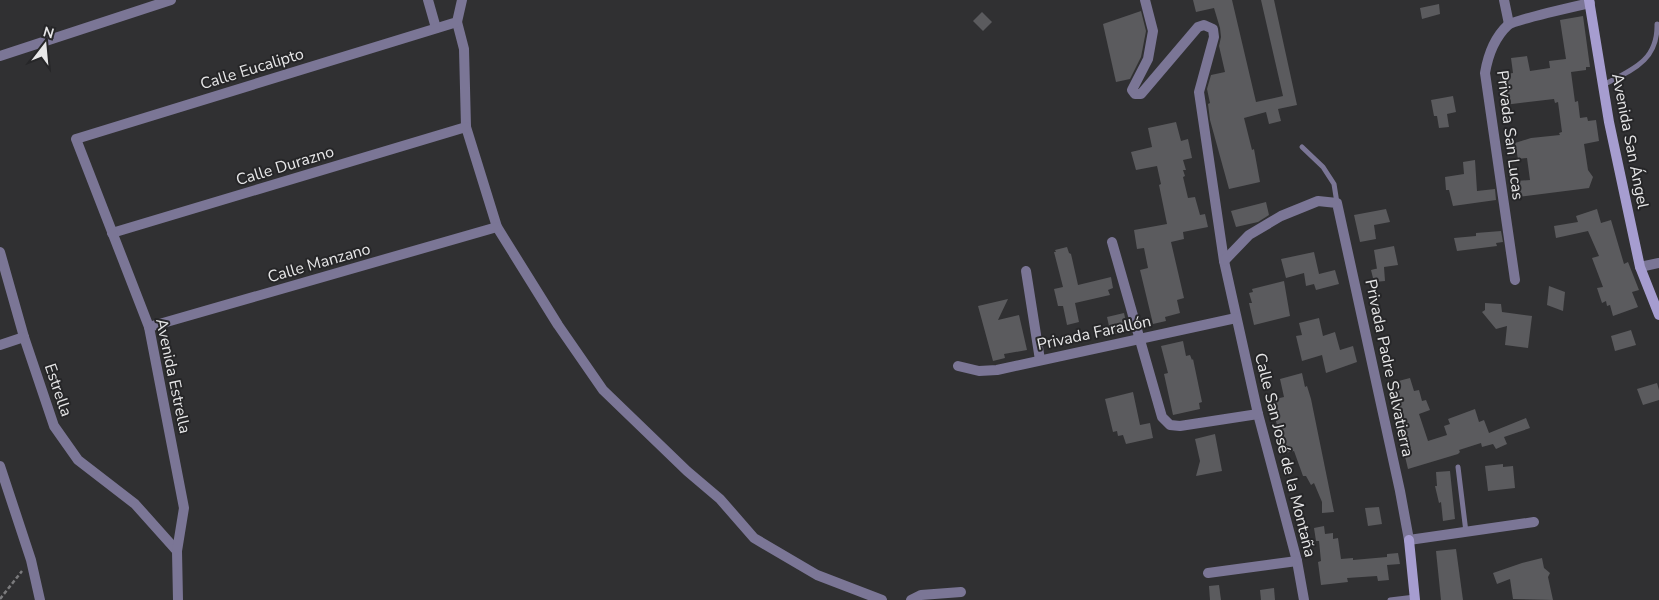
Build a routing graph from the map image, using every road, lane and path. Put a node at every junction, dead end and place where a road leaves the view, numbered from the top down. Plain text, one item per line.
1 (171, 0) edge
2 (428, 0) edge
3 (462, 0) edge
4 (1145, 0) edge
5 (1504, 0) edge
6 (1590, 2) edge
7 (457, 22) junction
8 (1509, 24) junction
9 (1658, 24) dead end
10 (436, 28) junction
11 (0, 56) edge
12 (1603, 85) junction
13 (466, 127) junction
14 (76, 140) joint
15 (1302, 147) dead end
16 (1337, 203) junction
17 (497, 227) junction
18 (112, 233) junction
19 (1112, 242) dead end
20 (0, 252) edge
21 (1224, 261) junction
22 (1659, 263) edge
23 (1640, 267) junction
24 (1026, 271) dead end
25 (1515, 280) dead end
26 (1659, 315) edge
27 (1236, 318) junction
28 (149, 327) junction
29 (24, 337) junction
30 (1139, 339) junction
31 (0, 345) edge
32 (1040, 360) junction
33 (958, 366) dead end
34 (1258, 414) junction
35 (0, 466) edge
36 (1458, 467) dead end
37 (1534, 522) dead end
38 (1466, 532) junction
39 (1409, 540) junction
40 (177, 551) junction
41 (31, 560) junction
42 (1297, 562) junction
43 (1208, 573) dead end
44 (961, 592) dead end
45 (1415, 599) edge
46 (0, 600) edge
47 (40, 600) edge
48 (178, 600) edge
49 (882, 600) edge
50 (911, 600) edge
51 (1304, 600) edge
52 (1390, 600) edge

1 - 11 street
2 - 10 street
3 - 7 street
4 - 21 street, Calle San José de la Montaña
5 - 8 street
6 - 8 street
6 - 12 main road, Avenida San Ángel
7 - 10 street, Calle Eucalipto
7 - 13 street
8 - 25 street, Privada San Lucas
9 - 12 lane
10 - 14 street, Calle Eucalipto
12 - 23 main road, Avenida San Ángel
13 - 17 street
13 - 18 street, Calle Durazno
14 - 18 street, Avenida Estrella
15 - 16 lane
16 - 21 street
16 - 39 street, Privada Padre Salvatierra
17 - 28 street, Calle Manzano
17 - 49 street
18 - 28 street, Avenida Estrella
19 - 30 street
20 - 29 street, Estrella
21 - 27 street, Calle San José de la Montaña
22 - 23 street
23 - 26 main road, Avenida San Ángel
24 - 32 street
27 - 30 street, Privada Farallón
27 - 34 street, Calle San José de la Montaña
28 - 40 street, Avenida Estrella
29 - 31 street
29 - 40 street, Estrella
30 - 32 street, Privada Farallón
30 - 34 street
32 - 33 street, Privada Farallón
34 - 42 street, Calle San José de la Montaña
35 - 41 street
36 - 38 lane
37 - 38 street
38 - 39 street
39 - 45 main road
40 - 48 street, Avenida Estrella
41 - 46 path
41 - 47 street
42 - 43 street
42 - 51 street, Calle San José de la Montaña
44 - 50 street
45 - 52 lane

